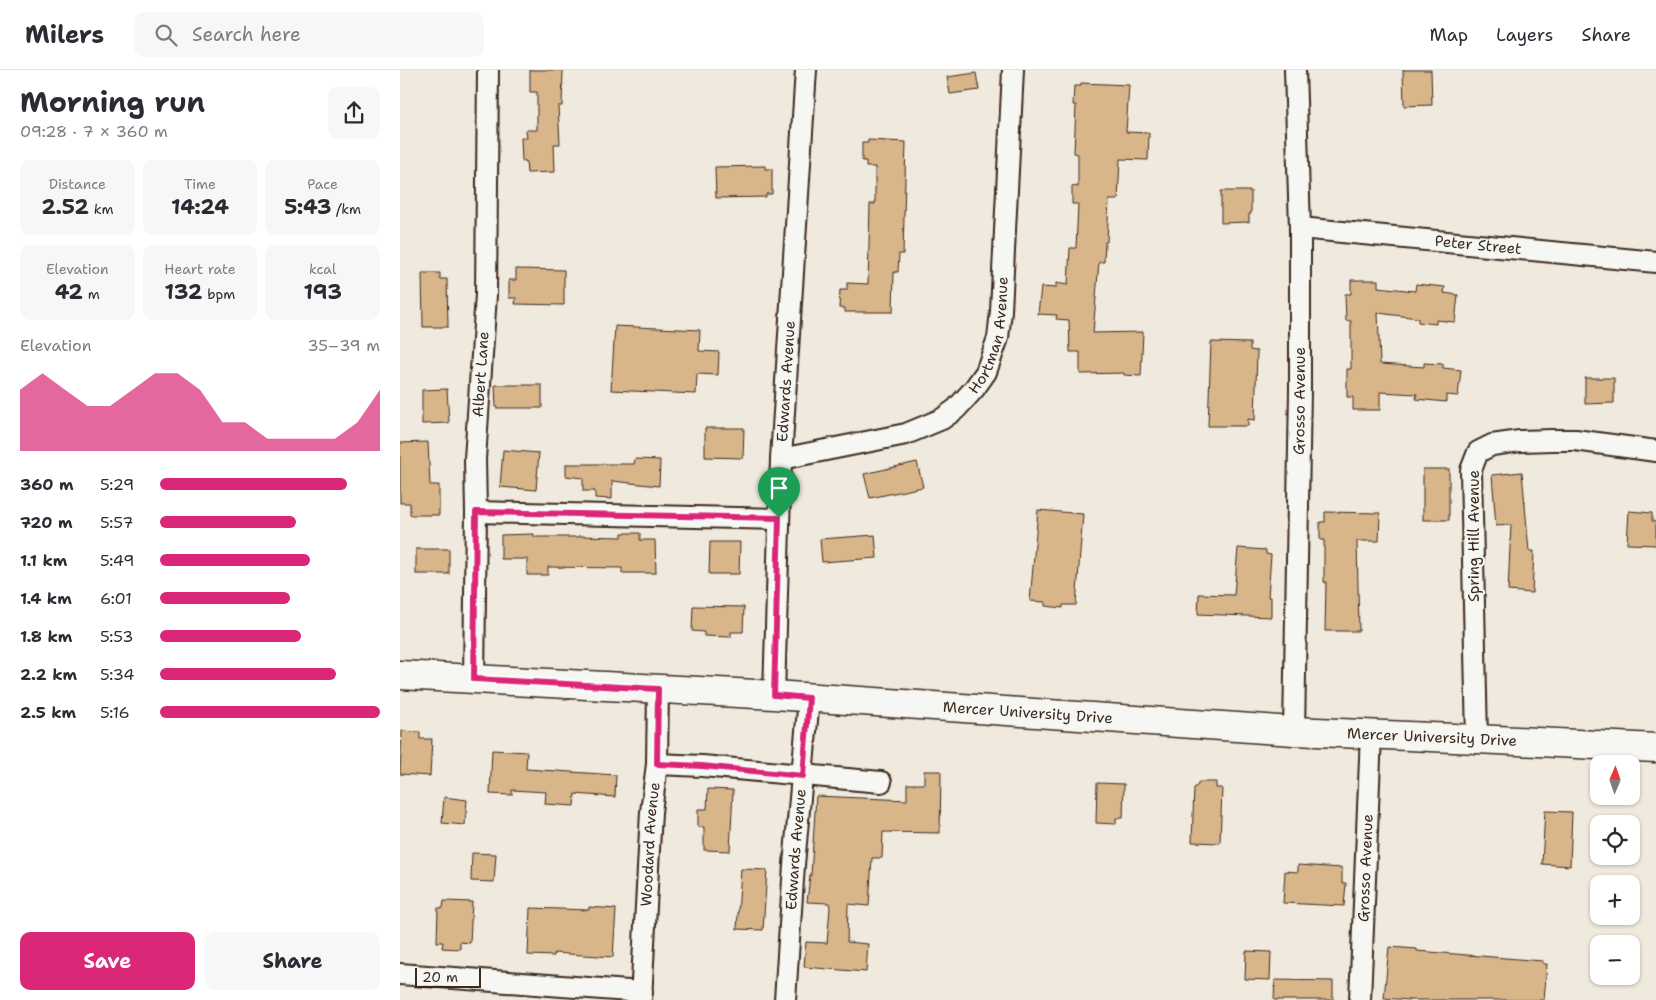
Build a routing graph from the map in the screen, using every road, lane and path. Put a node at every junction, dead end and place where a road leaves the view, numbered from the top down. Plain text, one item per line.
1 (488, 70) edge
2 (806, 70) edge
3 (1014, 70) edge
4 (1295, 70) edge
5 (1300, 228) junction
6 (1656, 262) edge
7 (1654, 451) edge
8 (781, 459) junction
9 (476, 512) junction
10 (779, 518) junction
11 (400, 675) edge
12 (474, 679) junction
13 (658, 689) junction
14 (774, 695) junction
15 (809, 698) junction
16 (1294, 731) junction
17 (1371, 735) junction
18 (1477, 738) junction
19 (1656, 748) edge
20 (657, 764) junction
21 (803, 776) junction
22 (881, 782) dead end
23 (400, 974) edge
24 (641, 996) edge
25 (785, 1000) edge
26 (1360, 1000) edge

1 - 9 street, Albert Lane
2 - 8 street, Edwards Avenue
3 - 8 street, Hortman Avenue
4 - 5 street, Grosso Avenue
5 - 6 street, Peter Street
5 - 16 street, Grosso Avenue
7 - 18 street, Spring Hill Avenue
8 - 10 street, Edwards Avenue
9 - 10 street
9 - 12 street, Albert Lane
10 - 14 street, Edwards Avenue
11 - 12 main road, Mercer University Drive
12 - 13 main road, Mercer University Drive
13 - 14 main road, Mercer University Drive
13 - 20 street, Woodard Avenue
14 - 15 main road, Mercer University Drive
15 - 16 main road, Mercer University Drive
15 - 21 street, Edwards Avenue
16 - 17 main road, Mercer University Drive
17 - 18 main road, Mercer University Drive
17 - 26 street, Grosso Avenue
18 - 19 main road, Mercer University Drive
20 - 21 street
20 - 24 street, Woodard Avenue
21 - 22 street
21 - 25 street, Edwards Avenue
23 - 24 street

